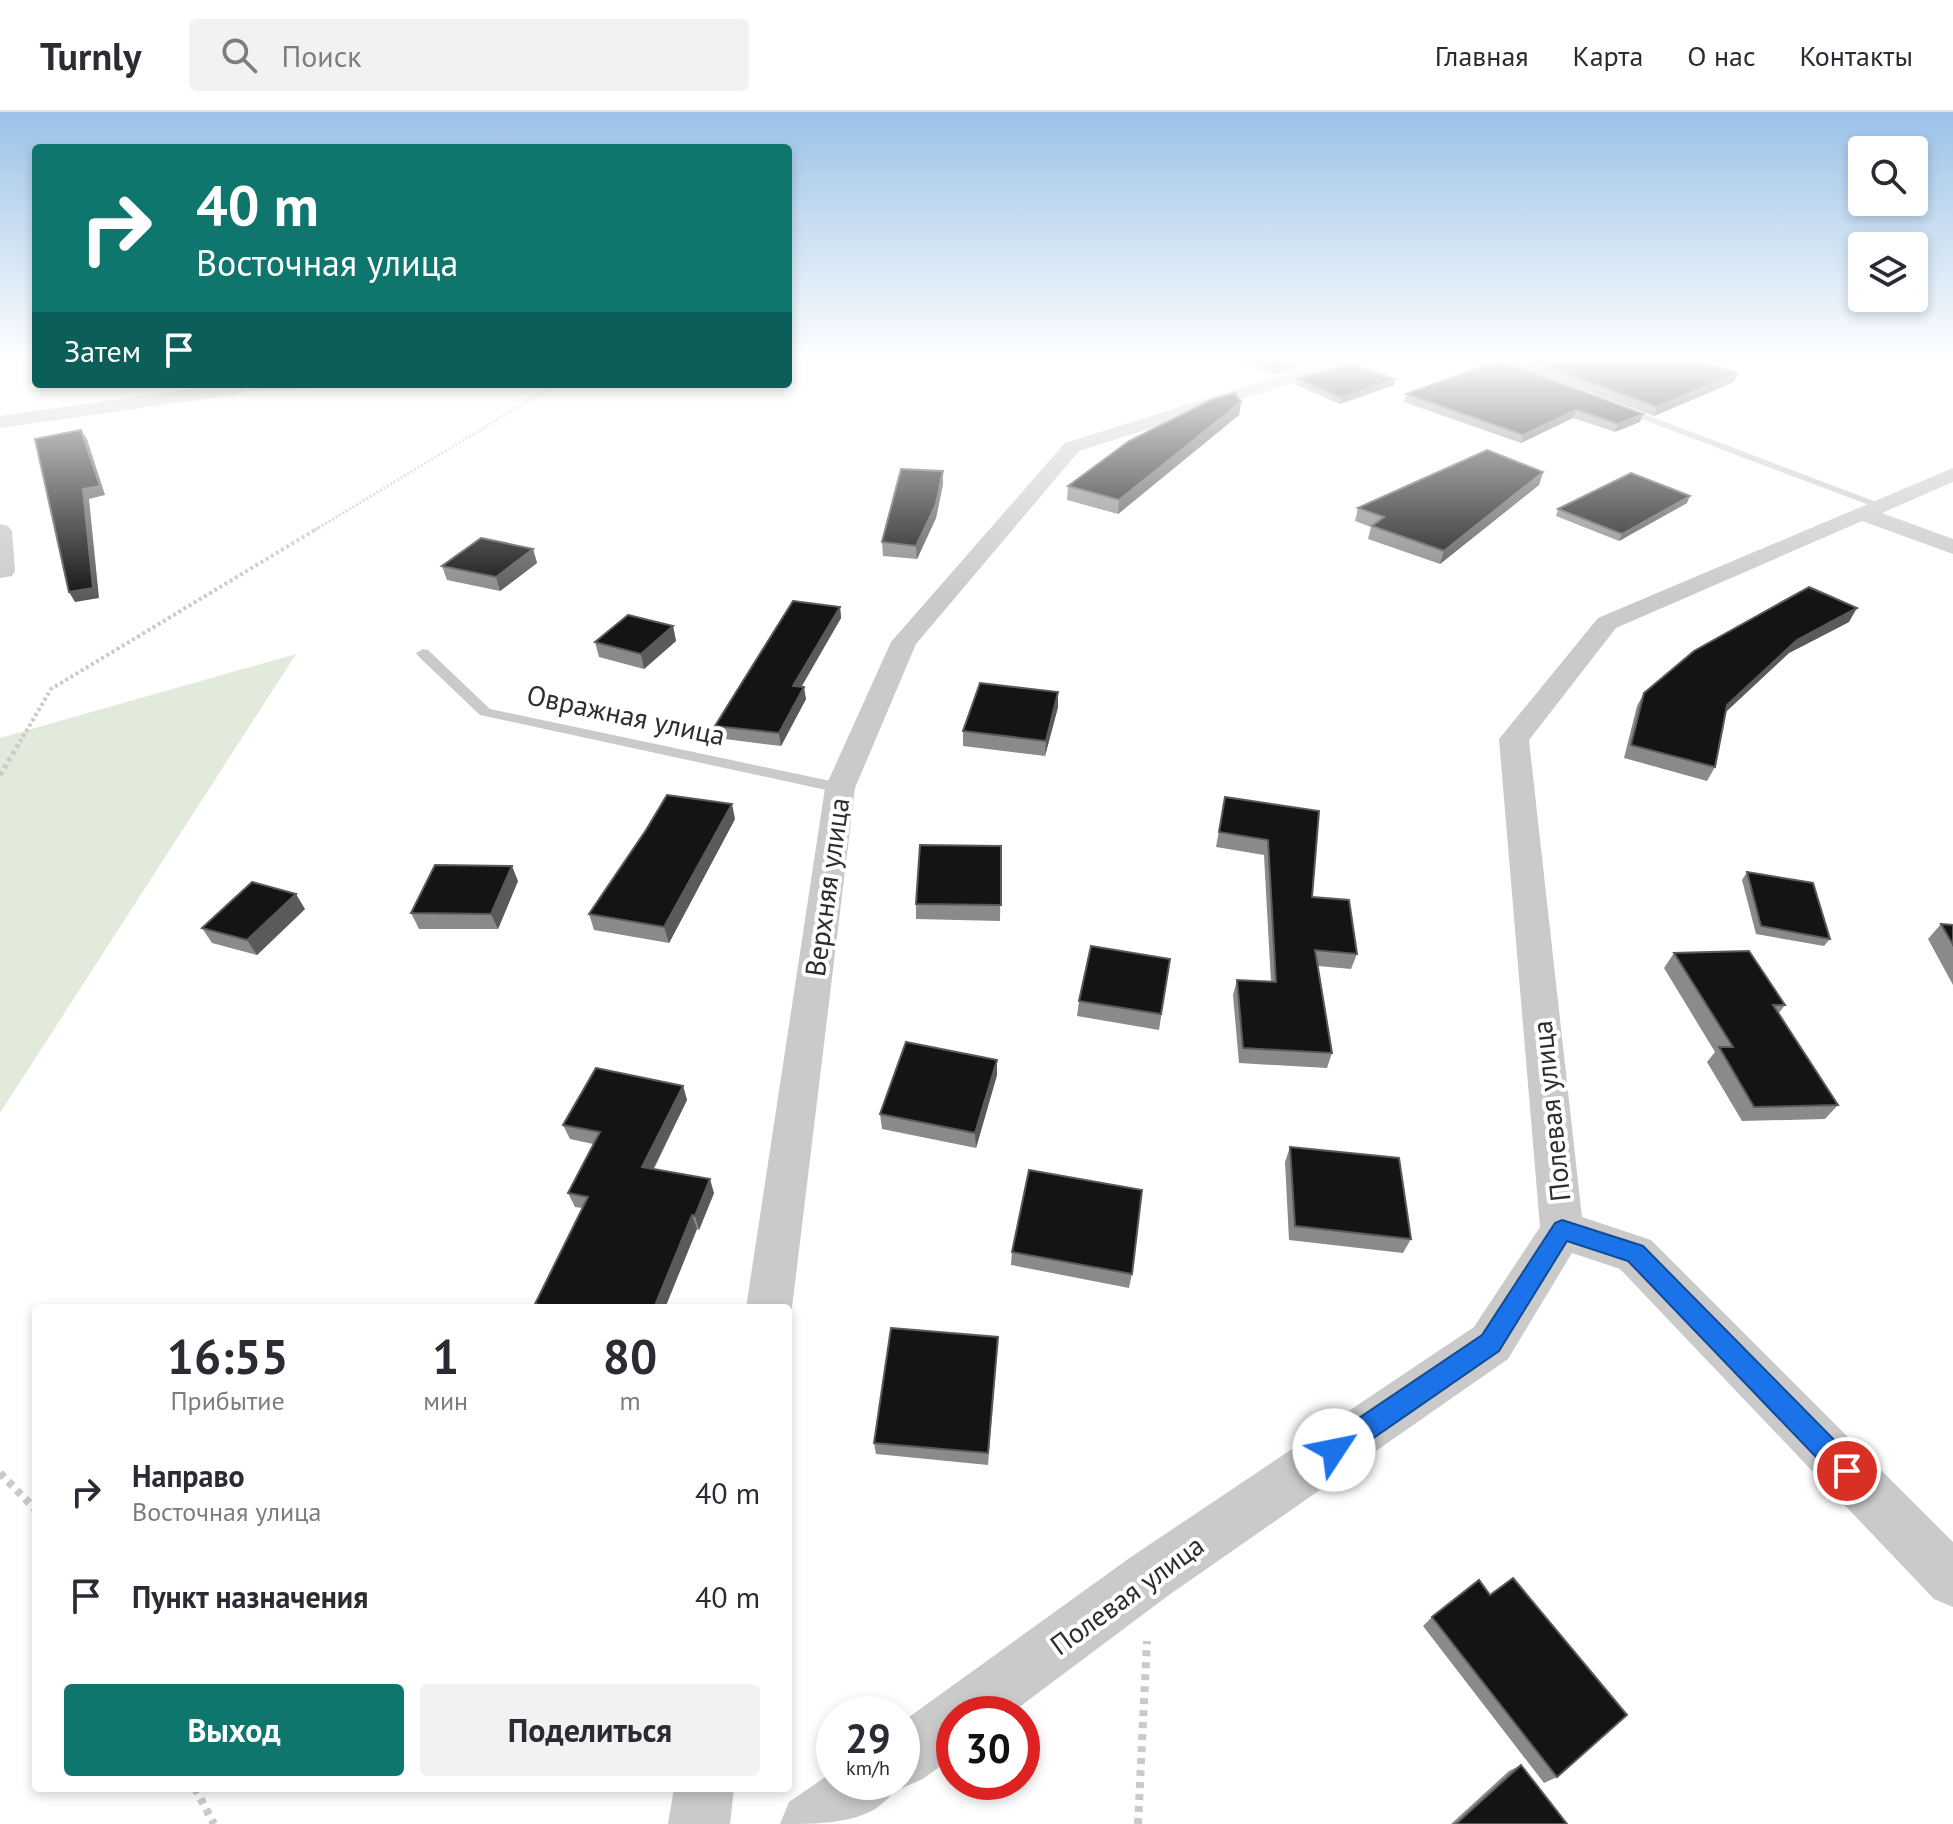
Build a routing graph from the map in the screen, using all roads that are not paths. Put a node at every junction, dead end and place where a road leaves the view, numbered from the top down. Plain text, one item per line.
1 (1098, 439) edge
2 (1695, 439) edge
3 (1953, 474) edge
4 (1872, 510) junction
5 (0, 531) edge
6 (1953, 547) edge
7 (3, 571) dead end
8 (423, 653) dead end
9 (840, 788) junction
10 (1562, 1230) junction
11 (770, 1304) edge
12 (1953, 1580) edge
13 (987, 1696) edge
14 (703, 1792) edge
15 (844, 1800) edge
16 (699, 1824) edge
17 (811, 1824) edge

1 - 9 street, Верхняя улица
2 - 4 lane
3 - 4 street, Полевая улица
4 - 6 street
4 - 10 street, Полевая улица
5 - 7 street
8 - 9 lane, Овражная улица
9 - 11 street, Верхняя улица
10 - 12 street
10 - 13 street, Полевая улица
14 - 16 street
15 - 17 street

